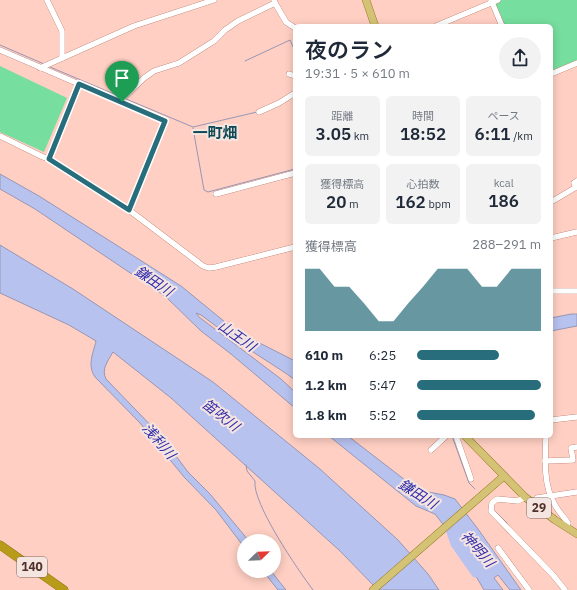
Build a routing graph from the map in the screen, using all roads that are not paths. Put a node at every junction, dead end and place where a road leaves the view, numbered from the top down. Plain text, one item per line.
1 (47, 0) edge
2 (214, 0) edge
3 (366, 0) edge
4 (274, 1) edge
5 (494, 1) edge
6 (374, 24) edge
7 (441, 24) edge
8 (501, 24) edge
9 (293, 27) edge
10 (0, 50) edge
11 (62, 58) junction
12 (577, 63) edge
13 (40, 68) junction
14 (553, 73) edge
15 (289, 74) dead end
16 (293, 75) edge
17 (79, 84) junction
18 (293, 95) edge
19 (122, 102) junction
20 (259, 112) dead end
21 (0, 136) edge
22 (49, 159) junction
23 (293, 174) edge
24 (577, 181) edge
25 (216, 194) dead end
26 (553, 201) edge
27 (129, 210) junction
28 (577, 232) edge
29 (553, 238) edge
30 (293, 248) edge
31 (553, 291) edge
32 (577, 291) edge
33 (577, 417) edge
34 (553, 420) edge
35 (444, 438) edge
36 (457, 438) edge
37 (467, 438) edge
38 (546, 438) edge
39 (577, 447) edge
40 (431, 450) dead end
41 (545, 461) junction
42 (504, 476) junction
43 (471, 479) dead end
44 (577, 492) edge
45 (550, 496) junction
46 (525, 497) junction
47 (533, 503) junction
48 (567, 527) junction
49 (577, 534) edge
50 (0, 545) edge
51 (498, 548) dead end
52 (64, 590) edge
53 (373, 590) edge
54 (529, 590) edge
55 (565, 590) edge

1 - 11 street
2 - 11 street
3 - 6 main road
4 - 9 street
4 - 19 street
5 - 7 street
5 - 8 street
10 - 13 street
11 - 13 street
12 - 14 street
13 - 17 street
15 - 16 street
17 - 19 street
17 - 22 street
18 - 20 street
19 - 27 street
21 - 22 street
22 - 27 street
23 - 25 street
24 - 26 street
27 - 30 street
28 - 29 street
31 - 32 street
33 - 34 street
35 - 40 street
36 - 43 street
37 - 42 main road
38 - 41 street
39 - 41 street
41 - 45 street
42 - 46 main road, 29
42 - 53 main road
44 - 45 street
45 - 47 street
45 - 48 street
46 - 47 main road, 29
46 - 55 street
47 - 48 main road, 29
48 - 49 main road, 29
50 - 52 highway, 140
51 - 54 street

